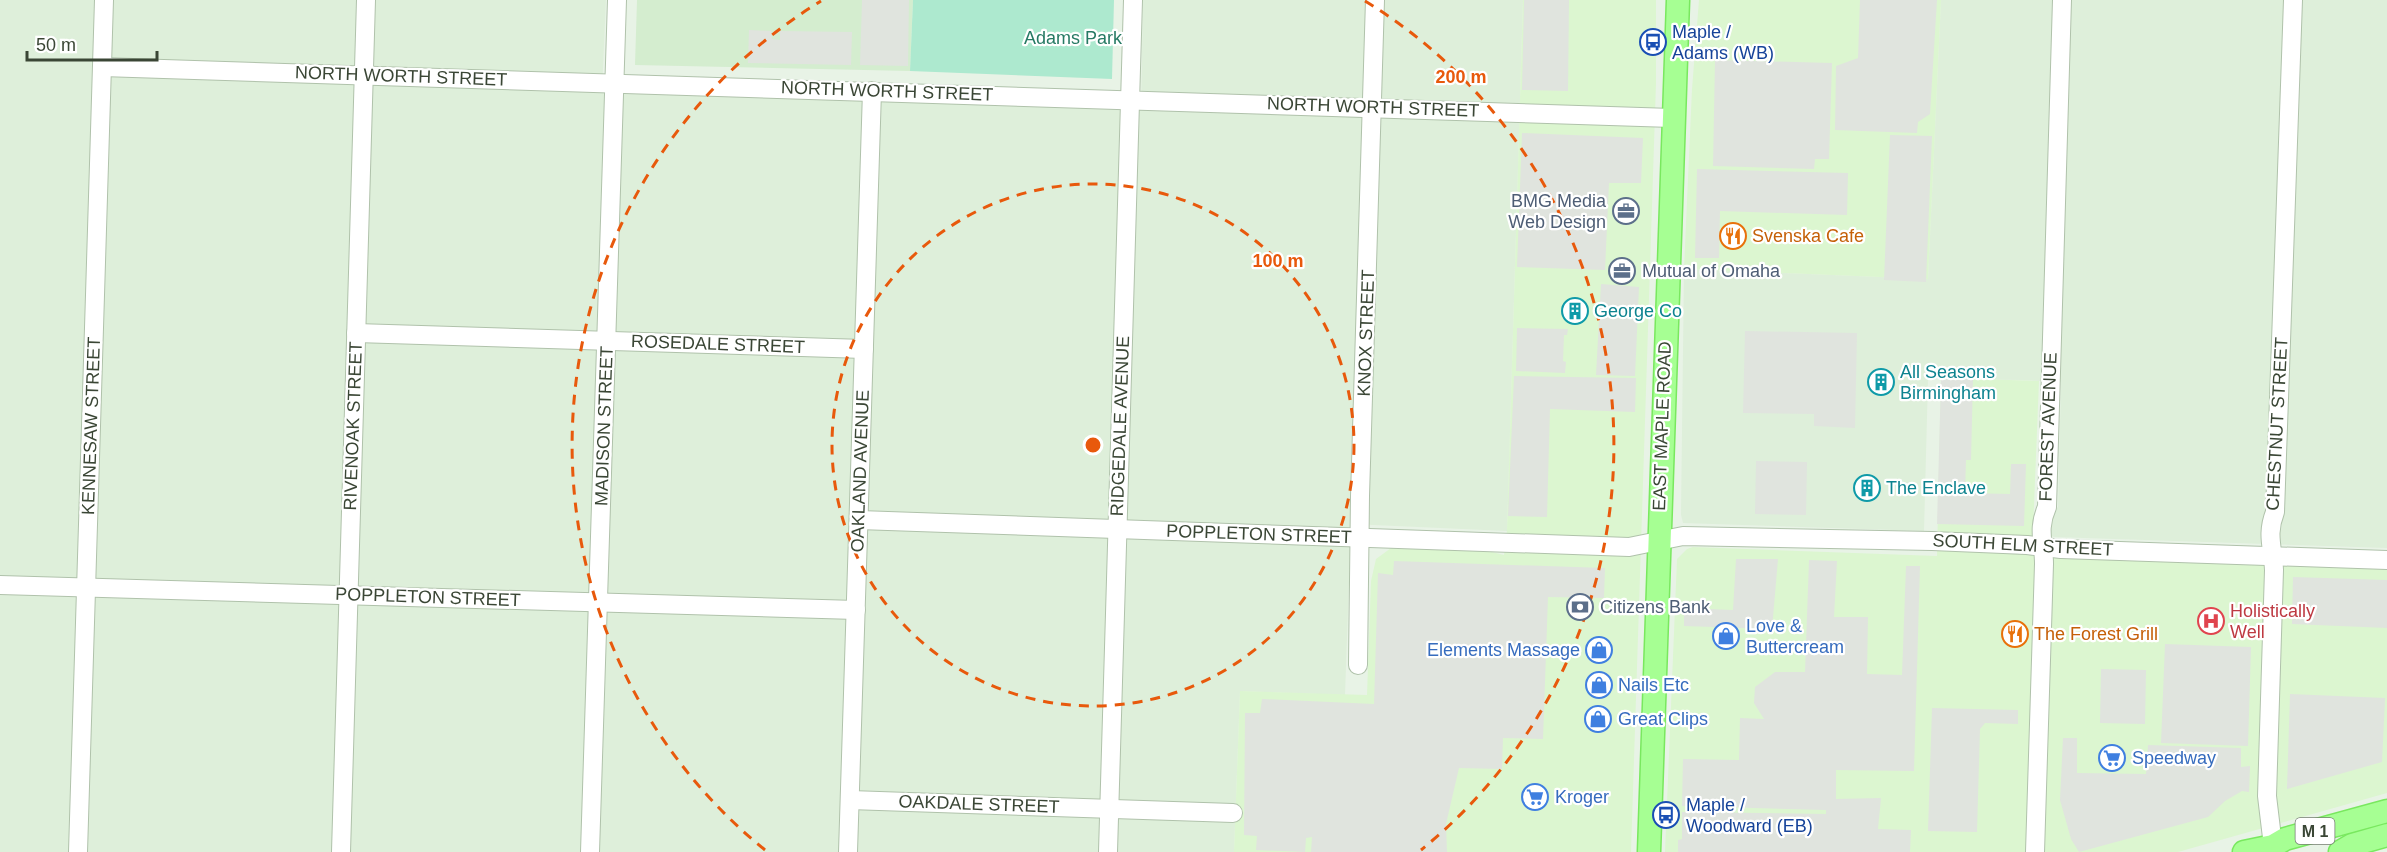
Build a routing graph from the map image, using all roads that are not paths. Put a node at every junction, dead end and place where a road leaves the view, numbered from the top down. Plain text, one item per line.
1 (104, 0) edge
2 (366, 0) edge
3 (617, 0) edge
4 (1133, 0) edge
5 (1375, 0) edge
6 (1678, 0) edge
7 (2062, 0) edge
8 (2293, 0) edge
9 (102, 67) junction
10 (364, 75) junction
11 (614, 82) junction
12 (872, 91) junction
13 (1130, 99) junction
14 (1372, 107) junction
15 (1672, 118) junction
16 (356, 333) junction
17 (606, 340) junction
18 (864, 349) junction
19 (859, 520) junction
20 (1117, 529) junction
21 (1360, 538) junction
22 (1659, 541) junction
23 (2044, 547) junction
24 (2273, 556) junction
25 (2387, 560) edge
26 (0, 585) edge
27 (86, 587) junction
28 (348, 595) junction
29 (598, 602) junction
30 (856, 609) junction
31 (1358, 665) dead end
32 (849, 800) junction
33 (1109, 808) junction
34 (2387, 811) edge
35 (1233, 813) dead end
36 (2387, 835) edge
37 (2273, 846) junction
38 (78, 852) edge
39 (341, 852) edge
40 (590, 852) edge
41 (848, 852) edge
42 (1107, 852) edge
43 (1649, 852) edge
44 (2036, 852) edge
45 (2244, 852) edge
46 (2340, 852) edge

1 - 9 street, KENNESAW STREET
2 - 10 street, RIVENOAK STREET
3 - 11 street, MADISON STREET
4 - 13 street, RIDGEDALE AVENUE
5 - 14 street, KNOX STREET
6 - 15 main road, EAST MAPLE ROAD
7 - 23 street, FOREST AVENUE
8 - 24 street, CHESTNUT STREET
9 - 10 street, NORTH WORTH STREET
9 - 27 street, KENNESAW STREET
10 - 11 street, NORTH WORTH STREET
10 - 16 street, RIVENOAK STREET
11 - 12 street, NORTH WORTH STREET
11 - 17 street, MADISON STREET
12 - 13 street, NORTH WORTH STREET
12 - 18 street, OAKLAND AVENUE
13 - 14 street, NORTH WORTH STREET
13 - 20 street, RIDGEDALE AVENUE
14 - 15 street, NORTH WORTH STREET
14 - 21 street, KNOX STREET
15 - 22 main road, EAST MAPLE ROAD
16 - 17 street, ROSEDALE STREET
16 - 28 street, RIVENOAK STREET
17 - 18 street, ROSEDALE STREET
17 - 29 street, MADISON STREET
18 - 19 street, OAKLAND AVENUE
19 - 20 street, POPPLETON STREET
19 - 30 street, OAKLAND AVENUE
20 - 21 street, POPPLETON STREET
20 - 33 street, RIDGEDALE AVENUE
21 - 22 street, POPPLETON STREET
21 - 31 street, KNOX STREET
22 - 23 street, SOUTH ELM STREET
22 - 43 main road, EAST MAPLE ROAD
23 - 24 street, SOUTH ELM STREET
23 - 44 street, FOREST AVENUE
24 - 25 street, SOUTH ELM STREET
24 - 37 street, CHESTNUT STREET
26 - 27 street, POPPLETON STREET
27 - 28 street, POPPLETON STREET
27 - 38 street, KENNESAW STREET
28 - 29 street, POPPLETON STREET
28 - 39 street, RIVENOAK STREET
29 - 30 street, POPPLETON STREET
29 - 40 street, MADISON STREET
30 - 32 street, OAKLAND AVENUE
32 - 33 street, OAKDALE STREET
32 - 41 street, OAKLAND AVENUE
33 - 35 street, OAKDALE STREET
33 - 42 street, RIDGEDALE AVENUE
34 - 37 main road, M 1
36 - 46 main road
37 - 45 main road, M 1

